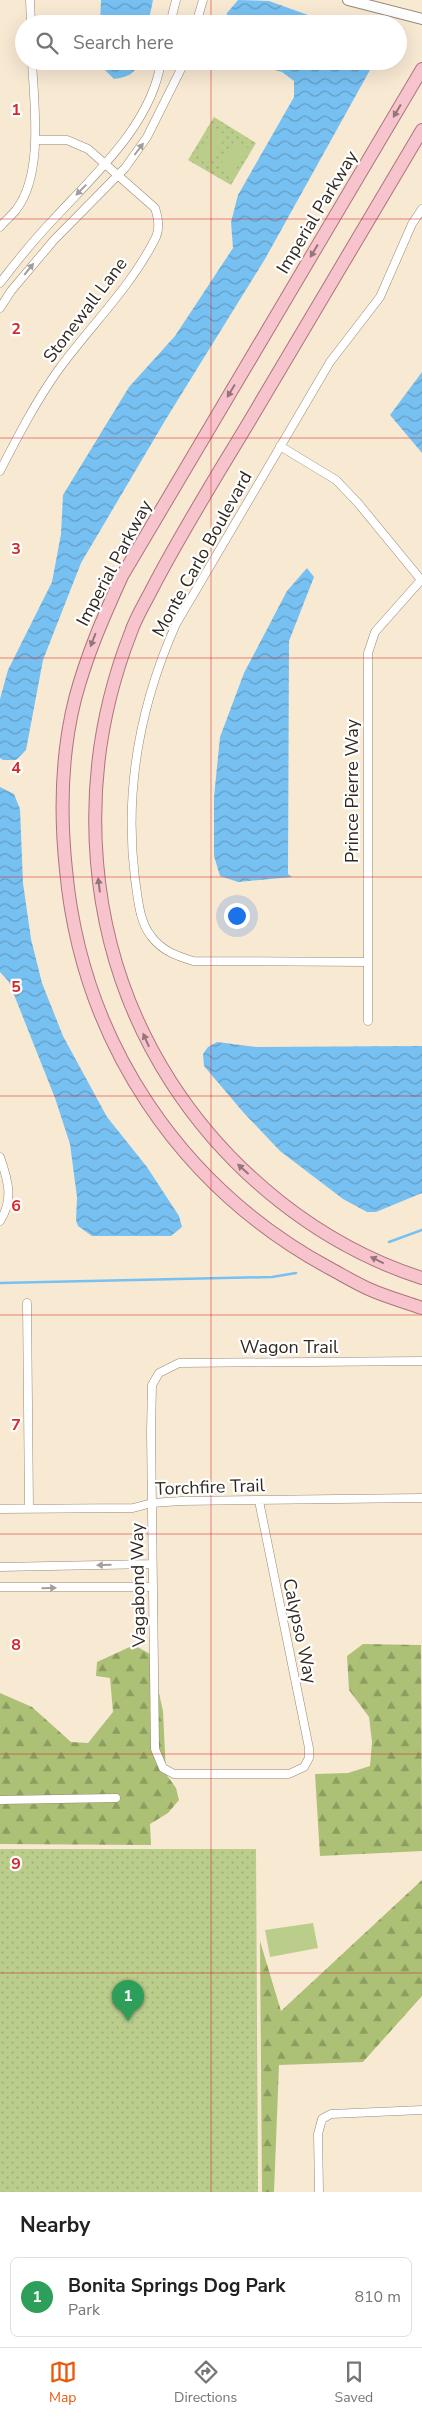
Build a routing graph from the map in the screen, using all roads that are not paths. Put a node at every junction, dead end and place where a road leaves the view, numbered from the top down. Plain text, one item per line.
1 (30, 0) edge
2 (176, 0) edge
3 (192, 0) edge
4 (348, 0) edge
5 (202, 1) edge
6 (31, 15) edge
7 (172, 15) edge
8 (198, 15) edge
9 (406, 15) edge
10 (407, 15) edge
11 (422, 19) edge
12 (422, 69) edge
13 (32, 70) edge
14 (160, 70) edge
15 (180, 70) edge
16 (422, 130) edge
17 (36, 140) junction
18 (105, 163) junction
19 (118, 174) junction
20 (422, 209) edge
21 (0, 227) edge
22 (0, 283) edge
23 (0, 308) edge
24 (280, 446) junction
25 (0, 471) edge
26 (421, 580) edge
27 (367, 962) junction
28 (368, 1021) dead end
29 (0, 1157) edge
30 (0, 1221) edge
31 (422, 1278) edge
32 (27, 1304) dead end
33 (422, 1308) edge
34 (422, 1361) edge
35 (159, 1373) joint
36 (422, 1498) edge
37 (259, 1501) junction
38 (152, 1503) junction
39 (29, 1508) junction
40 (0, 1509) edge
41 (152, 1564) junction
42 (0, 1567) edge
43 (0, 1586) edge
44 (153, 1586) junction
45 (163, 1768) joint
46 (116, 1798) dead end
47 (0, 1800) edge
48 (422, 2110) edge
49 (319, 2192) edge

1 - 6 street
2 - 7 street
3 - 5 street
4 - 9 street
5 - 8 street
10 - 11 street
12 -> 33 main road, Imperial Parkway
13 - 17 street
14 - 18 street
19 -> 15 street
31 -> 16 main road
17 - 18 street, Stonewall Lane
17 - 21 street
18 - 19 street, Stonewall Lane
18 -> 22 street
23 -> 19 street
19 - 25 street, Stonewall Lane
20 - 24 street, Monte Carlo Boulevard
24 - 26 street
24 - 27 street, Monte Carlo Boulevard
26 - 27 street, Prince Pierre Way
27 - 28 street, Prince Pierre Way
29 - 30 street
32 - 39 street
34 - 35 street, Wagon Trail
35 - 38 street, Vagabond Way
36 - 37 street, Torchfire Trail
37 - 38 street, Torchfire Trail
37 - 45 street, Calypso Way
38 - 39 street, Torchfire Trail
38 - 41 street, Vagabond Way
39 - 40 street, Torchfire Trail
41 -> 42 street
41 - 44 street, Vagabond Way
43 -> 44 street
44 - 45 street, Vagabond Way
46 - 47 street
48 - 49 street

